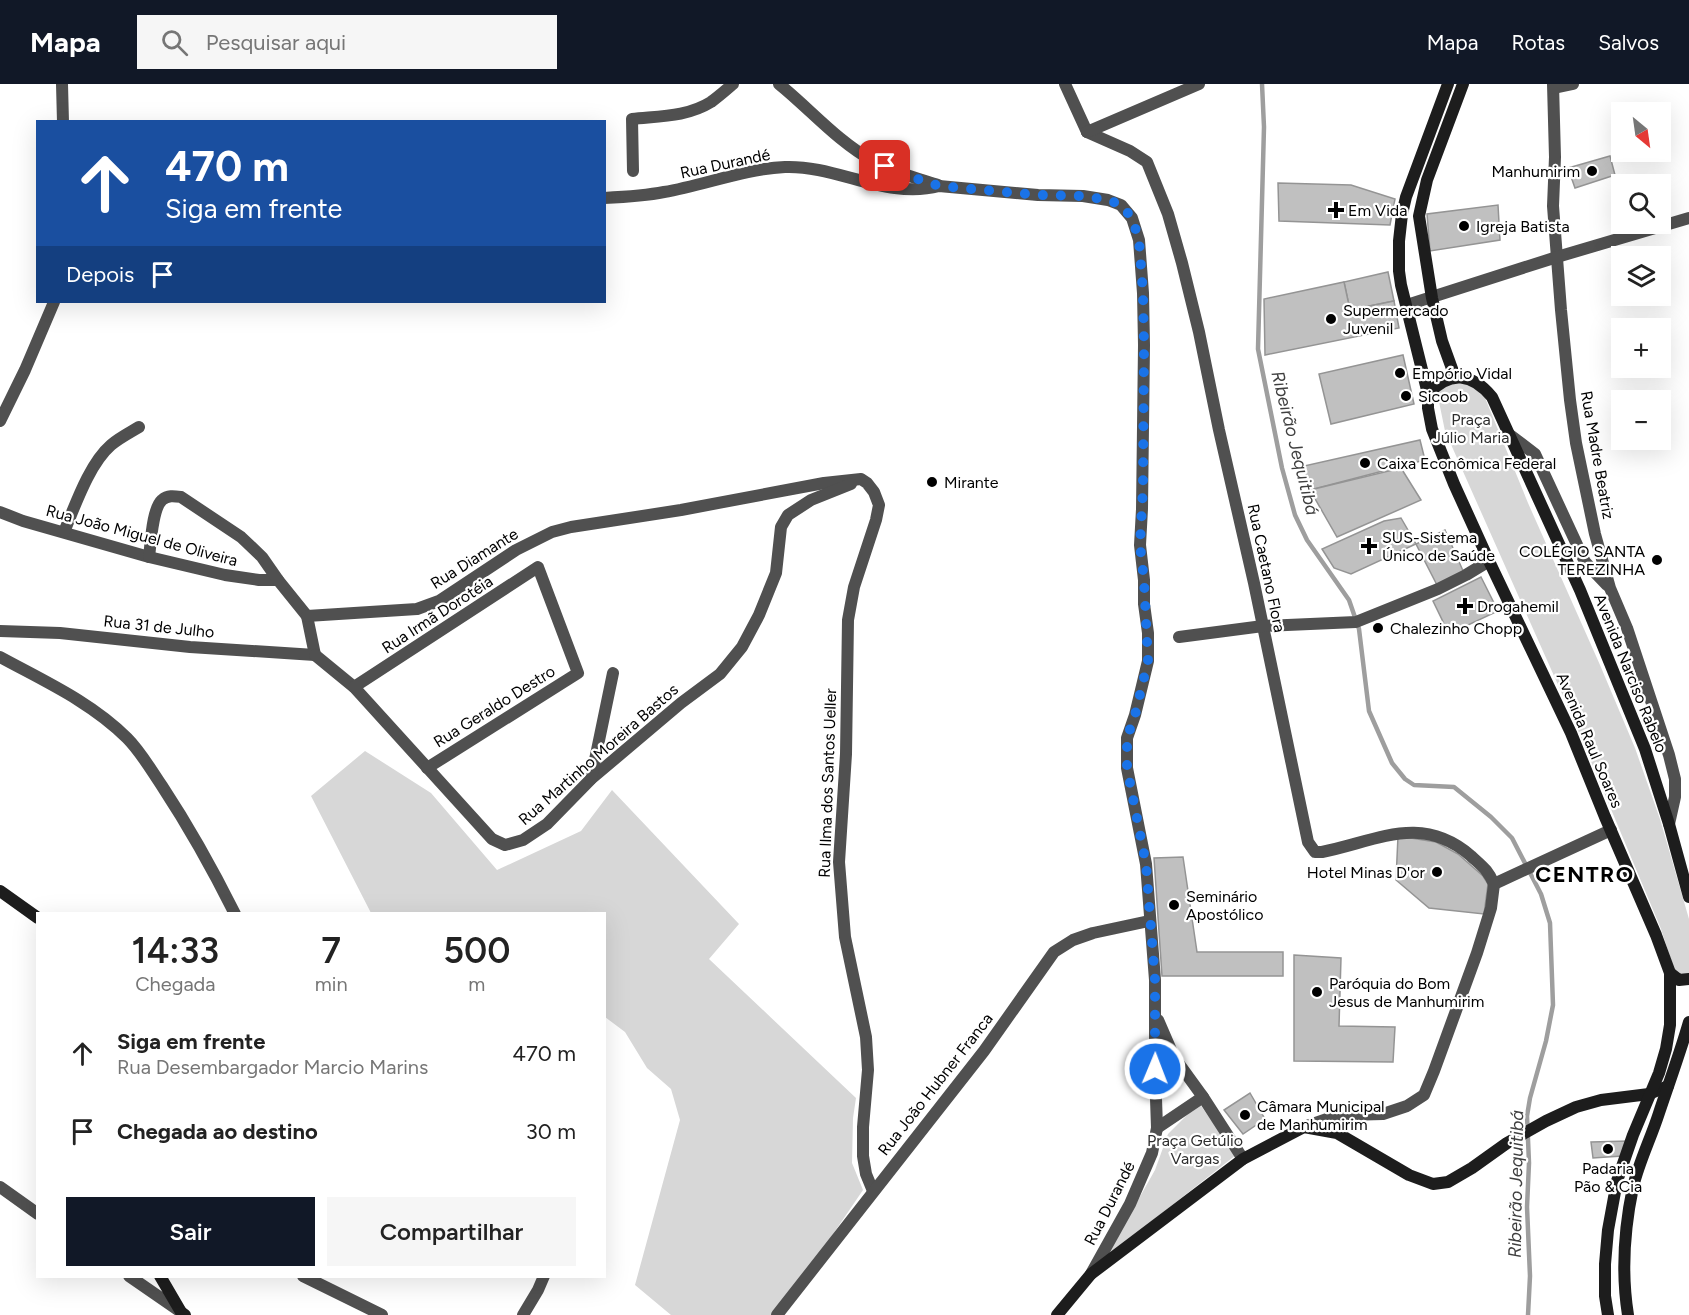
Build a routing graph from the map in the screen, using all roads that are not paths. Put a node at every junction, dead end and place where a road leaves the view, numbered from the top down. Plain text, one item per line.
1 (62, 84) edge
2 (733, 84) edge
3 (779, 84) edge
4 (1065, 84) edge
5 (1199, 84) edge
6 (1448, 84) edge
7 (1463, 84) edge
8 (1573, 84) edge
9 (1553, 86) edge
10 (63, 120) edge
11 (1087, 132) junction
12 (633, 171) dead end
13 (939, 186) junction
14 (606, 198) edge
15 (1689, 218) edge
16 (1401, 227) junction
17 (1420, 227) junction
18 (1557, 257) junction
19 (1432, 298) junction
20 (54, 303) edge
21 (1407, 305) junction
22 (1455, 377) junction
23 (1428, 394) junction
24 (0, 421) edge
25 (139, 427) dead end
26 (1510, 435) junction
27 (861, 479) junction
28 (0, 512) edge
29 (64, 532) junction
30 (149, 557) junction
31 (1489, 561) junction
32 (538, 567) joint
33 (278, 580) junction
34 (1610, 588) junction
35 (307, 616) junction
36 (1263, 626) junction
37 (0, 631) edge
38 (1179, 637) dead end
39 (315, 655) junction
40 (0, 657) edge
41 (613, 673) dead end
42 (354, 687) junction
43 (428, 768) junction
44 (591, 779) junction
45 (1669, 824) junction
46 (1611, 830) junction
47 (1499, 882) junction
48 (0, 891) edge
49 (1689, 897) edge
50 (234, 912) edge
51 (36, 917) edge
52 (1149, 921) junction
53 (1670, 973) junction
54 (1689, 979) edge
55 (1156, 1015) junction
56 (1689, 1022) edge
57 (1668, 1086) junction
58 (1649, 1094) junction
59 (1203, 1097) junction
60 (1304, 1126) junction
61 (1157, 1128) junction
62 (1243, 1159) junction
63 (0, 1186) edge
64 (873, 1191) junction
65 (36, 1213) edge
66 (1091, 1274) junction
67 (132, 1278) edge
68 (161, 1278) edge
69 (307, 1278) edge
70 (543, 1278) edge
71 (183, 1313) edge
72 (1628, 1313) edge
73 (1608, 1314) edge
74 (382, 1315) edge
75 (523, 1315) edge
76 (777, 1315) edge
77 (1057, 1315) edge

1 - 10 street
2 - 12 street
3 - 13 street
4 - 11 street
5 - 11 street
6 - 16 street
7 - 17 street
8 - 9 street
9 - 18 street, Rua Madre Beatriz
11 - 36 street, Rua Caetano Flora
13 - 14 street, Rua Durandé
13 - 52 street, Rua Durandé
15 - 18 street
16 - 17 street
16 - 21 street
17 - 19 street
18 - 19 street
18 - 34 street, Rua Madre Beatriz
19 - 21 street
19 - 22 street
20 - 24 street
21 - 23 street
22 - 23 street
22 - 26 street, Avenida Narciso Rabelo
23 - 31 street, Avenida Raul Soares
25 - 29 street
26 - 34 street
26 - 45 street, Avenida Narciso Rabelo
27 - 35 street, Rua Diamante
27 - 44 street, Rua Martinho Moreira Bastos
27 - 64 street, Rua Ilma dos Santos Ueller
28 - 29 street, Rua João Miguel de Oliveira
29 - 30 street, Rua João Miguel de Oliveira
30 - 33 street, Rua João Miguel de Oliveira
30 - 33 street
31 - 36 street
31 - 46 street, Avenida Raul Soares
32 - 42 street, Rua Irmã Dorotéia
32 - 43 street, Rua Geraldo Destro
33 - 35 street
34 - 45 street, Rua Madre Beatriz
35 - 39 street
36 - 38 street
36 - 47 street, Rua Caetano Flora
37 - 39 street, Rua 31 de Julho
39 - 42 street, Rua Martinho Moreira Bastos
40 - 50 street
41 - 44 street
42 - 43 street, Rua Martinho Moreira Bastos
43 - 44 street, Rua Martinho Moreira Bastos
45 - 49 street, Avenida Narciso Rabelo
46 - 47 street
46 - 53 street, Avenida Raul Soares
47 - 60 street
48 - 51 street
52 - 55 street, Rua Durandé
52 - 64 street, Rua João Hubner Franca
53 - 54 street
53 - 58 street, Avenida Raul Soares
55 - 59 street
55 - 61 street, Rua Durandé
56 - 57 street
57 - 58 street
57 - 72 street
58 - 60 street
58 - 73 street, Avenida Raul Soares
59 - 61 street
59 - 62 street
60 - 62 street
61 - 66 street, Rua Durandé
62 - 66 street
63 - 65 street
64 - 76 street, Rua João Hubner Franca
66 - 77 street
67 - 71 street
68 - 71 street
69 - 74 street
70 - 75 street
72 - 73 street

